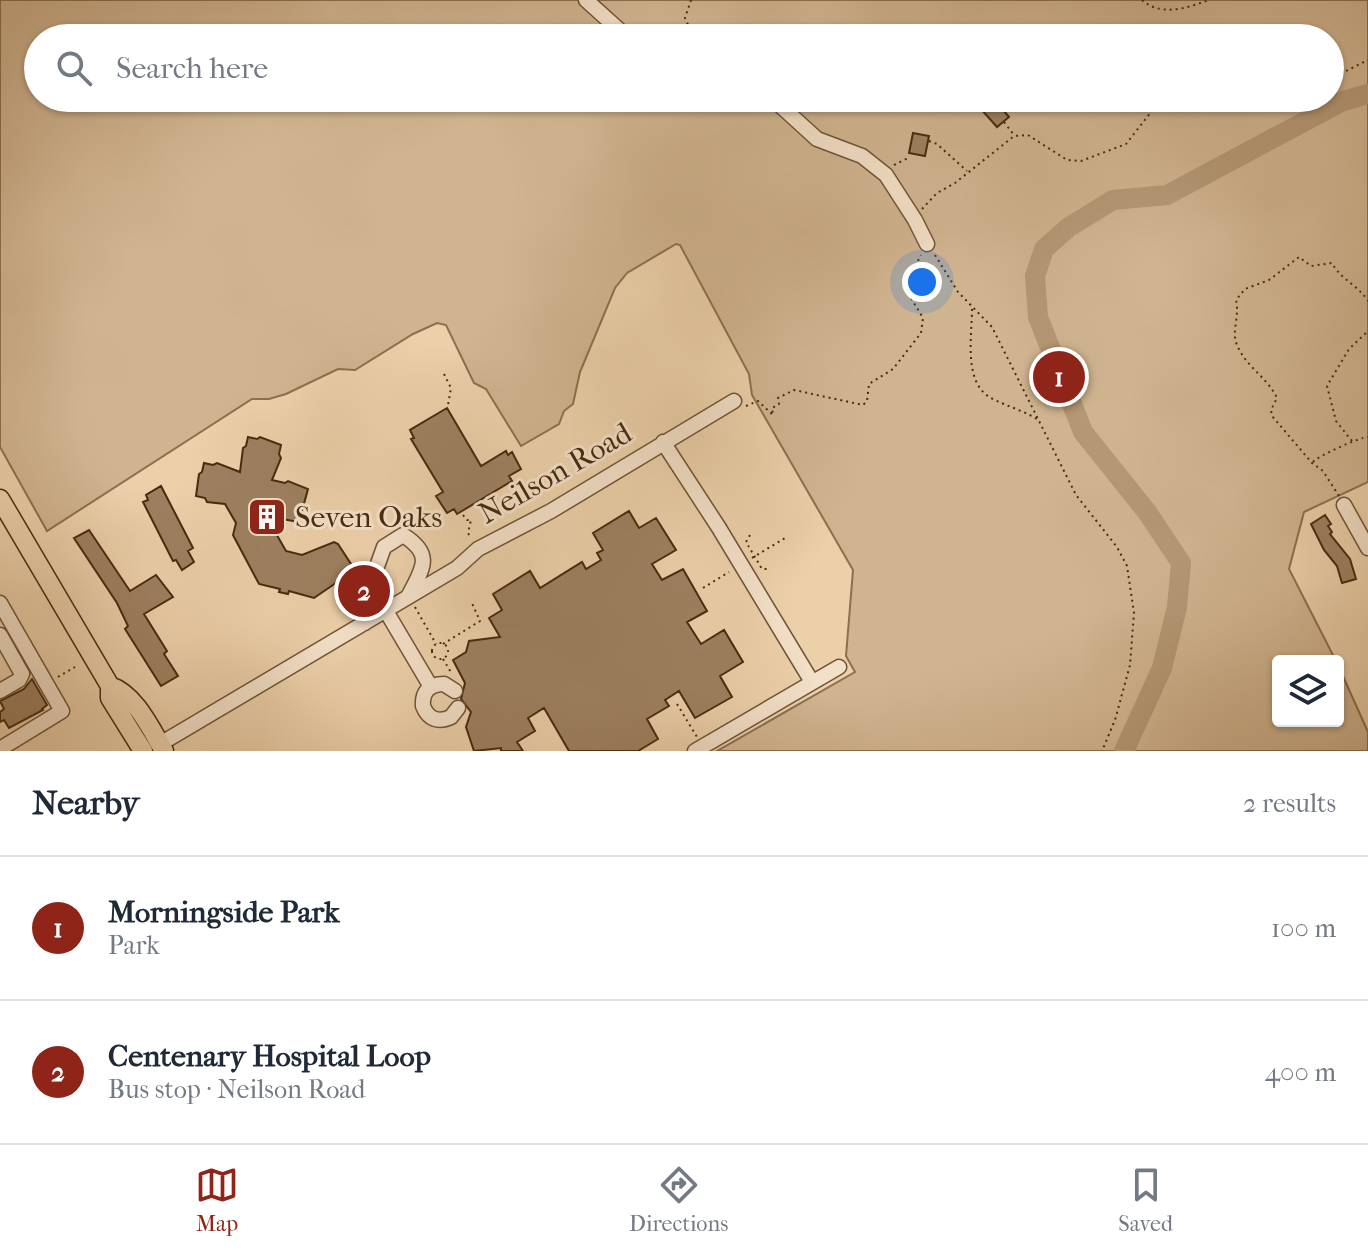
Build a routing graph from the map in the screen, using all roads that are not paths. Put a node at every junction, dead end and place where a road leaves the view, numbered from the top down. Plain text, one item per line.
1 (586, 0) edge
2 (613, 24) edge
3 (787, 112) edge
4 (927, 244) road end
5 (734, 401) dead end
6 (663, 442) junction
7 (0, 499) edge
8 (1344, 505) road end
9 (1368, 548) edge
10 (408, 597) junction
11 (0, 603) edge
12 (386, 611) junction
13 (365, 623) junction
14 (0, 635) edge
15 (839, 667) dead end
16 (812, 682) junction
17 (431, 687) junction
18 (0, 691) edge
19 (455, 691) dead end
20 (458, 708) dead end
21 (50, 718) junction
22 (0, 739) edge
23 (0, 749) edge
24 (154, 749) edge
25 (699, 749) edge

1 - 2 street
3 - 4 street
5 - 6 street, Neilson Road
6 - 10 street, Neilson Road
6 - 16 street
7 - 24 main road
8 - 9 street
10 - 12 street, Neilson Road
10 - 13 street
11 - 21 street
12 - 13 street, Neilson Road
12 - 17 street
13 - 24 street, Neilson Road
14 - 18 street
15 - 16 street
16 - 25 street
17 - 19 street
17 - 20 street
21 - 22 street
21 - 23 street

